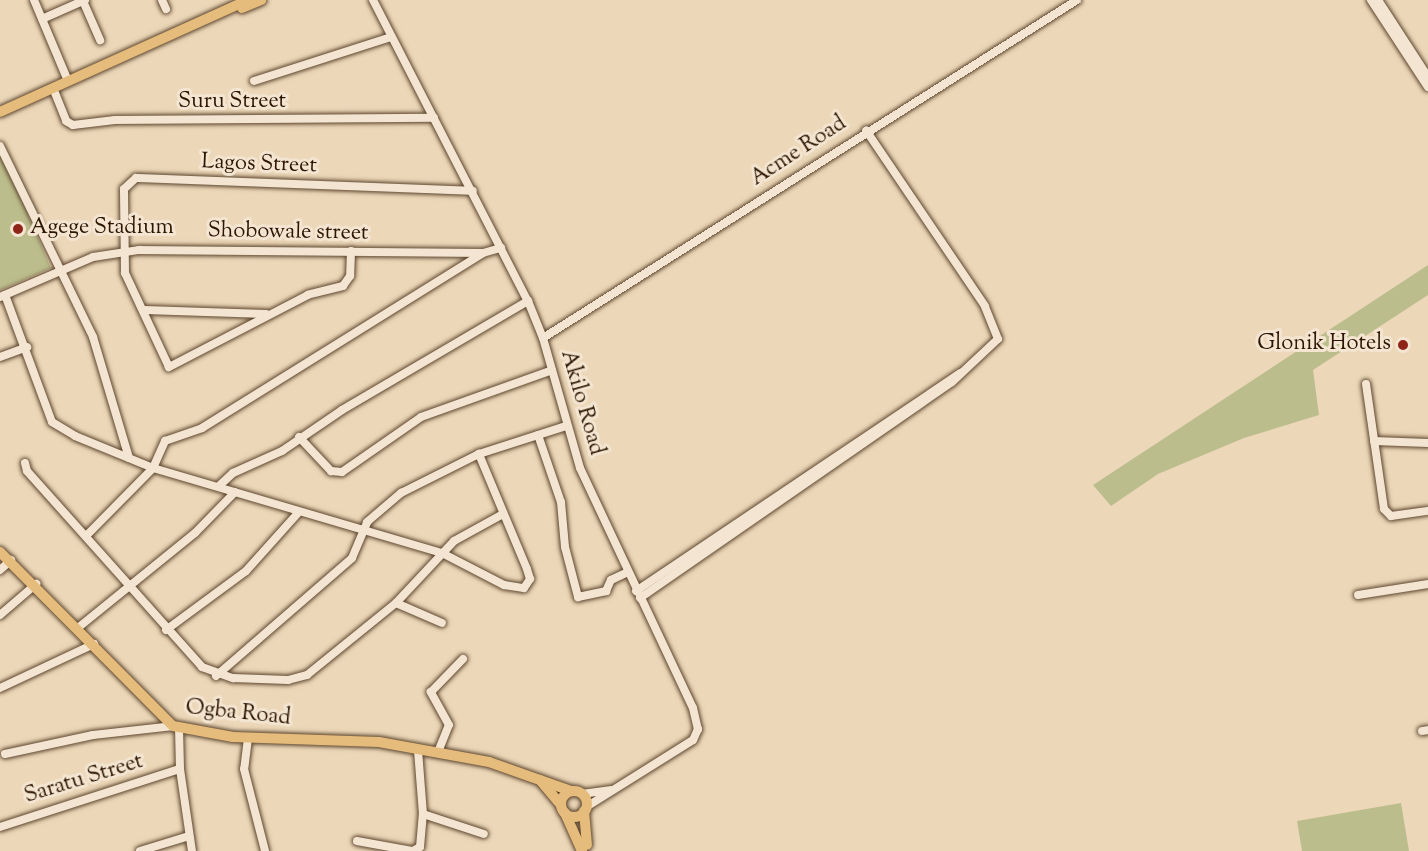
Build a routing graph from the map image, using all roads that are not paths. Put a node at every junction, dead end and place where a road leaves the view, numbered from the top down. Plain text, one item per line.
1 (34, 0) edge
2 (162, 0) edge
3 (248, 0) edge
4 (261, 0) edge
5 (373, 0) edge
6 (1077, 0) edge
7 (1371, 0) edge
8 (1378, 0) edge
9 (84, 1) edge
10 (166, 9) dead end
11 (216, 16) junction
12 (42, 19) junction
13 (391, 37) junction
14 (100, 40) dead end
15 (1428, 77) edge
16 (68, 81) junction
17 (254, 81) dead end
18 (1428, 87) edge
19 (53, 88) junction
20 (0, 112) edge
21 (434, 118) junction
22 (866, 130) junction
23 (0, 146) edge
24 (473, 191) junction
25 (501, 248) junction
26 (351, 251) junction
27 (122, 252) junction
28 (483, 253) junction
29 (62, 272) junction
30 (3, 296) edge
31 (528, 301) junction
32 (145, 310) junction
33 (268, 314) junction
34 (543, 338) junction
35 (27, 347) junction
36 (0, 357) edge
37 (552, 370) junction
38 (1366, 384) dead end
39 (566, 426) junction
40 (538, 435) junction
41 (299, 437) junction
42 (1374, 441) junction
43 (1428, 443) edge
44 (479, 454) junction
45 (129, 458) junction
46 (25, 464) dead end
47 (153, 468) junction
48 (219, 486) junction
49 (235, 492) junction
50 (1428, 511) edge
51 (298, 513) junction
52 (503, 514) junction
53 (362, 533) junction
54 (87, 535) junction
55 (0, 552) edge
56 (442, 553) junction
57 (11, 560) junction
58 (0, 570) edge
59 (628, 572) junction
60 (36, 584) junction
61 (1428, 584) edge
62 (127, 586) junction
63 (638, 595) junction
64 (1359, 595) dead end
65 (396, 603) junction
66 (0, 615) edge
67 (442, 623) dead end
68 (78, 627) junction
69 (166, 630) junction
70 (94, 644) junction
71 (463, 659) dead end
72 (216, 676) junction
73 (0, 688) edge
74 (176, 727) junction
75 (248, 738) junction
76 (418, 751) junction
77 (438, 752) junction
78 (5, 754) dead end
79 (180, 769) junction
80 (540, 780) junction
81 (618, 788) junction
82 (571, 791) junction
83 (582, 794) junction
84 (563, 809) junction
85 (585, 809) junction
86 (423, 814) junction
87 (0, 828) edge
88 (484, 834) dead end
89 (189, 836) junction
90 (357, 841) dead end
91 (140, 851) edge
92 (192, 851) edge
93 (265, 851) edge
94 (413, 851) edge
95 (582, 851) edge
96 (589, 851) edge

1 - 12 street
2 - 10 street
3 - 11 main road
4 - 11 main road
5 - 13 street, Akilo Road
6 - 22 street, Acme Road
7 - 18 street
8 - 15 street
9 - 12 street
9 - 14 street
11 - 16 main road
12 - 16 street
13 - 17 street
13 - 21 street, Akilo Road
16 - 19 main road
19 - 20 main road
19 - 21 street, Suru Street
21 - 24 street, Akilo Road
22 - 34 street, Acme Road
22 - 63 street
23 - 29 street
24 - 25 street, Akilo Road
24 - 27 street, Lagos Street
25 - 28 street
25 - 31 street, Akilo Road
26 - 27 street, Shobowale street
26 - 28 street, Shobowale street
26 - 33 street
27 - 29 street, Shobowale street
27 - 32 street, Lagos Street
28 - 47 street
29 - 30 street, Shobowale street
29 - 45 street
30 - 35 street
31 - 34 street, Akilo Road
31 - 41 street
32 - 33 street
32 - 33 street
34 - 37 street, Akilo Road
35 - 36 street
35 - 45 street
37 - 39 street, Akilo Road
37 - 41 street
38 - 42 street
39 - 40 street
39 - 59 street, Akilo Road
40 - 44 street
40 - 59 street
41 - 48 street
42 - 43 street
42 - 50 street
44 - 52 street
44 - 53 street
45 - 47 street
46 - 54 street
47 - 48 street
47 - 54 street
48 - 49 street
49 - 51 street
49 - 62 street
51 - 53 street
51 - 69 street
52 - 56 street
52 - 56 street
53 - 56 street
53 - 72 street
54 - 62 street
55 - 57 main road, Ogba Road
56 - 65 street
57 - 58 street
57 - 60 main road, Ogba Road
59 - 63 street, Akilo Road
60 - 66 street
60 - 68 main road, Ogba Road
61 - 64 street
62 - 68 street
62 - 69 street
63 - 81 street, Akilo Road
65 - 67 street
65 - 72 street
68 - 70 main road, Ogba Road
69 - 72 street
70 - 73 street
70 - 74 main road, Ogba Road
71 - 77 street
74 - 75 main road, Ogba Road
74 - 78 street
74 - 79 street
75 - 76 main road, Ogba Road
75 - 93 street
76 - 77 main road, Ogba Road
76 - 86 street
77 - 80 main road, Ogba Road
79 - 87 street, Saratu Street
79 - 89 street
80 - 82 main road, Ogba Road
80 - 84 main road
81 - 83 street, Akilo Road
81 - 85 street, Akilo Road
82 - 83 main road, Ogba Road
82 - 84 main road
83 - 85 main road
84 - 85 main road
84 - 95 main road
85 - 96 main road
86 - 88 street
86 - 94 street
89 - 91 street
89 - 92 street
90 - 94 street

